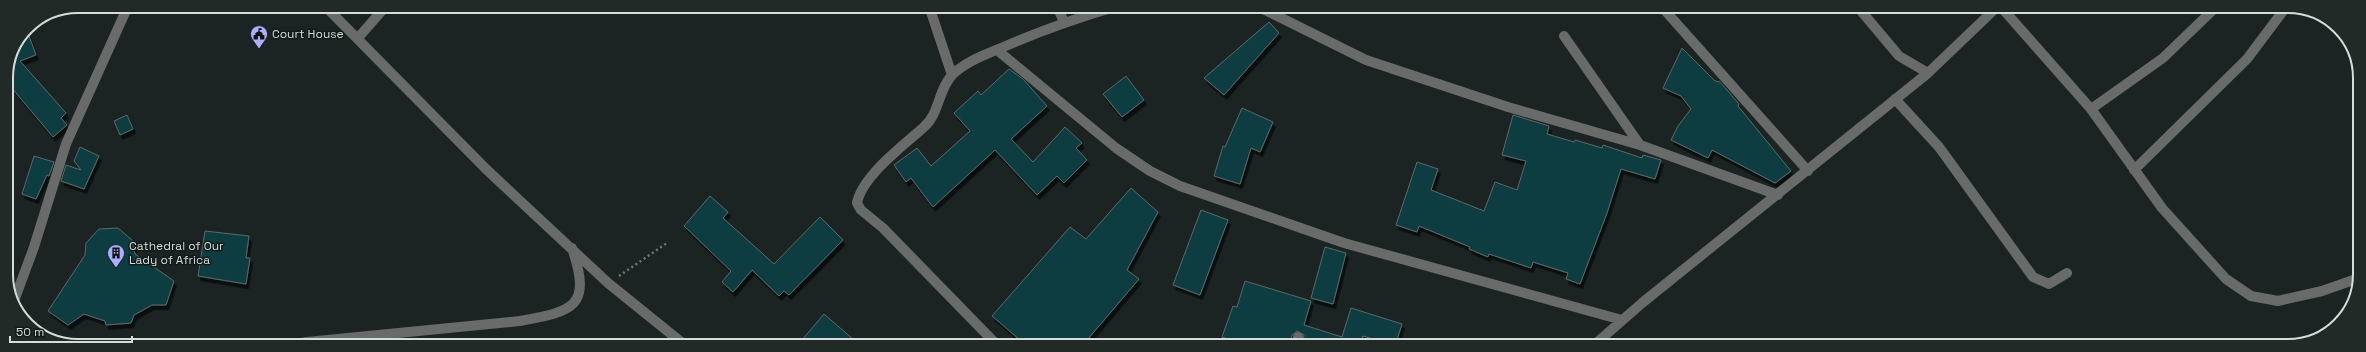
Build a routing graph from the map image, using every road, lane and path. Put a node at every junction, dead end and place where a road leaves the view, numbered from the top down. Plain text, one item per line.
1 (125, 13) edge
2 (332, 13) edge
3 (380, 13) edge
4 (931, 13) edge
5 (1060, 13) edge
6 (1094, 13) edge
7 (1271, 13) edge
8 (1667, 13) edge
9 (1863, 13) edge
10 (1990, 13) edge
11 (2007, 13) edge
12 (2210, 13) edge
13 (2282, 13) edge
14 (1064, 22) junction
15 (1564, 36) dead end
16 (358, 38) junction
17 (997, 50) junction
18 (1928, 72) junction
19 (952, 75) junction
20 (1895, 99) junction
21 (2091, 109) junction
22 (1640, 145) junction
23 (2134, 170) junction
24 (1808, 171) junction
25 (1778, 195) junction
26 (667, 243) dead end
27 (571, 246) junction
28 (2067, 274) dead end
29 (2352, 280) edge
30 (608, 283) junction
31 (16, 295) edge
32 (1622, 320) junction
33 (339, 339) edge
34 (677, 339) edge
35 (991, 339) edge
36 (1601, 339) edge

1 - 31 street
2 - 16 street
3 - 16 street
4 - 19 street
5 - 14 street
6 - 14 street
7 - 22 street
8 - 24 street
9 - 18 street
10 - 18 street
11 - 21 street
12 - 21 street
13 - 23 street
14 - 17 street
15 - 22 street
16 - 27 street
17 - 19 street
17 - 32 street
18 - 20 street
19 - 35 street
20 - 24 street
20 - 28 street
21 - 23 street
22 - 25 street
23 - 29 street
24 - 25 street
25 - 32 street
26 - 30 path
27 - 30 street
27 - 33 street
30 - 34 street
32 - 36 street

